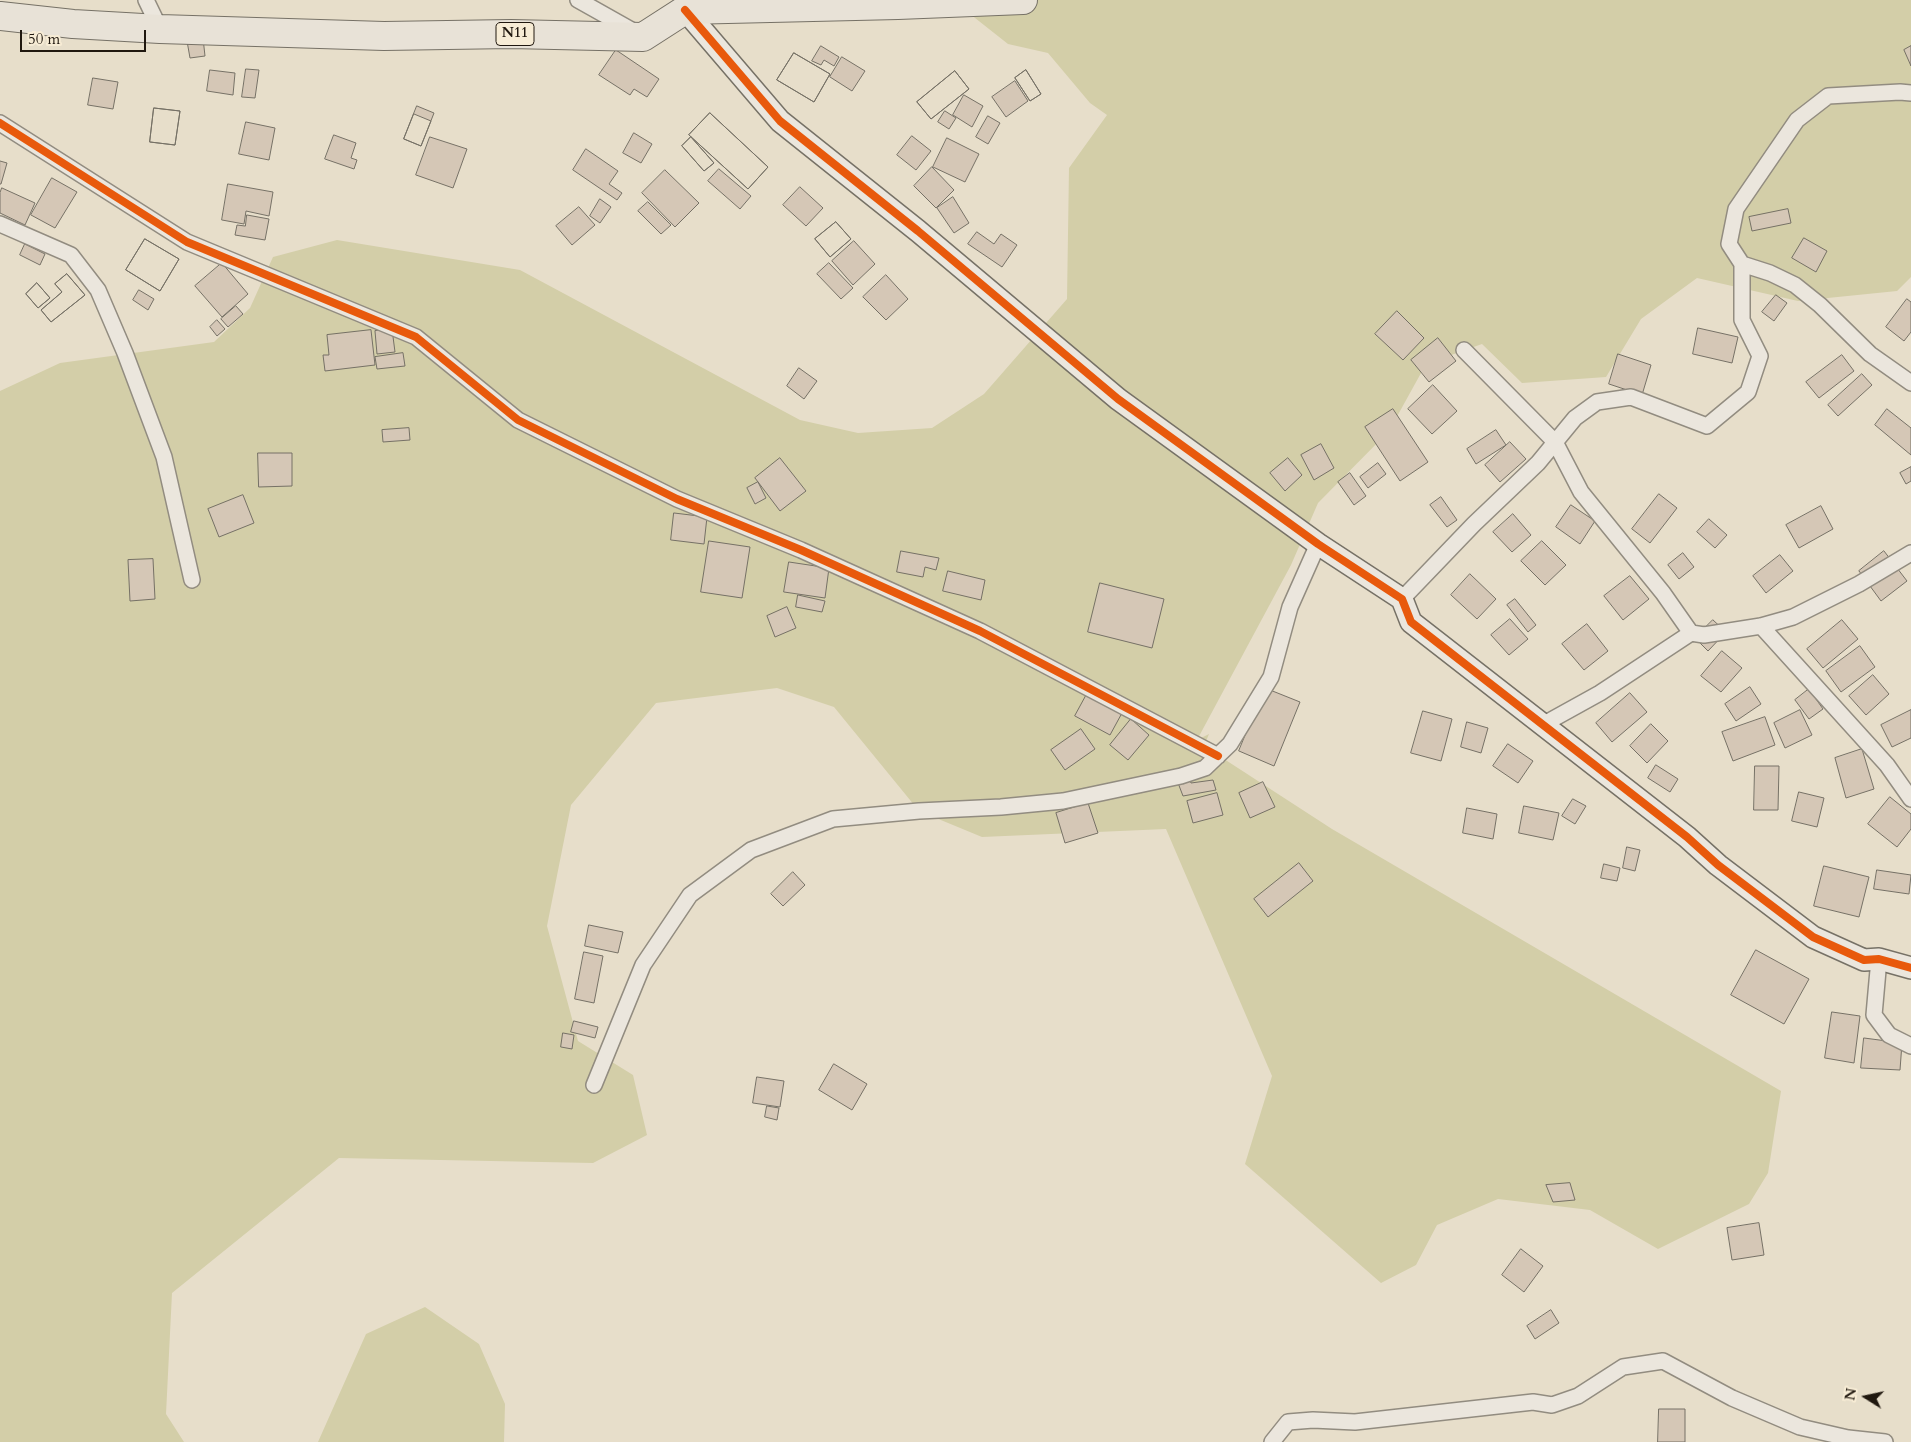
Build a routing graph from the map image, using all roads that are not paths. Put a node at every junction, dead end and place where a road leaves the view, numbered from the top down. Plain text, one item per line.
1 (146, 0) edge
2 (578, 0) edge
3 (1023, 0) edge
4 (686, 10) junction
5 (0, 16) edge
6 (160, 29) junction
7 (643, 37) junction
8 (1911, 93) edge
9 (0, 123) edge
10 (0, 224) edge
11 (1742, 264) junction
12 (1464, 350) dead end
13 (1911, 383) edge
14 (1555, 442) junction
15 (1318, 544) junction
16 (1911, 552) edge
17 (192, 580) dead end
18 (1402, 599) junction
19 (1761, 626) junction
20 (1691, 633) junction
21 (1544, 724) junction
22 (1218, 756) junction
23 (1911, 799) edge
24 (1879, 958) junction
25 (1911, 968) edge
26 (1911, 1046) edge
27 (594, 1085) dead end
28 (1272, 1442) edge
29 (1885, 1442) edge

1 - 6 street
2 - 7 street
3 - 4 highway
4 - 7 highway
4 - 15 street
5 - 6 highway, N11
6 - 7 highway, N11
8 - 11 street
9 - 22 street
10 - 17 street
11 - 13 street
11 - 14 street
12 - 14 street
14 - 18 street
14 - 20 street
15 - 18 street
15 - 22 street
16 - 19 street
18 - 21 street
19 - 20 street
19 - 23 street
20 - 21 street
21 - 24 street
22 - 27 street
24 - 25 street
24 - 26 street
28 - 29 street

